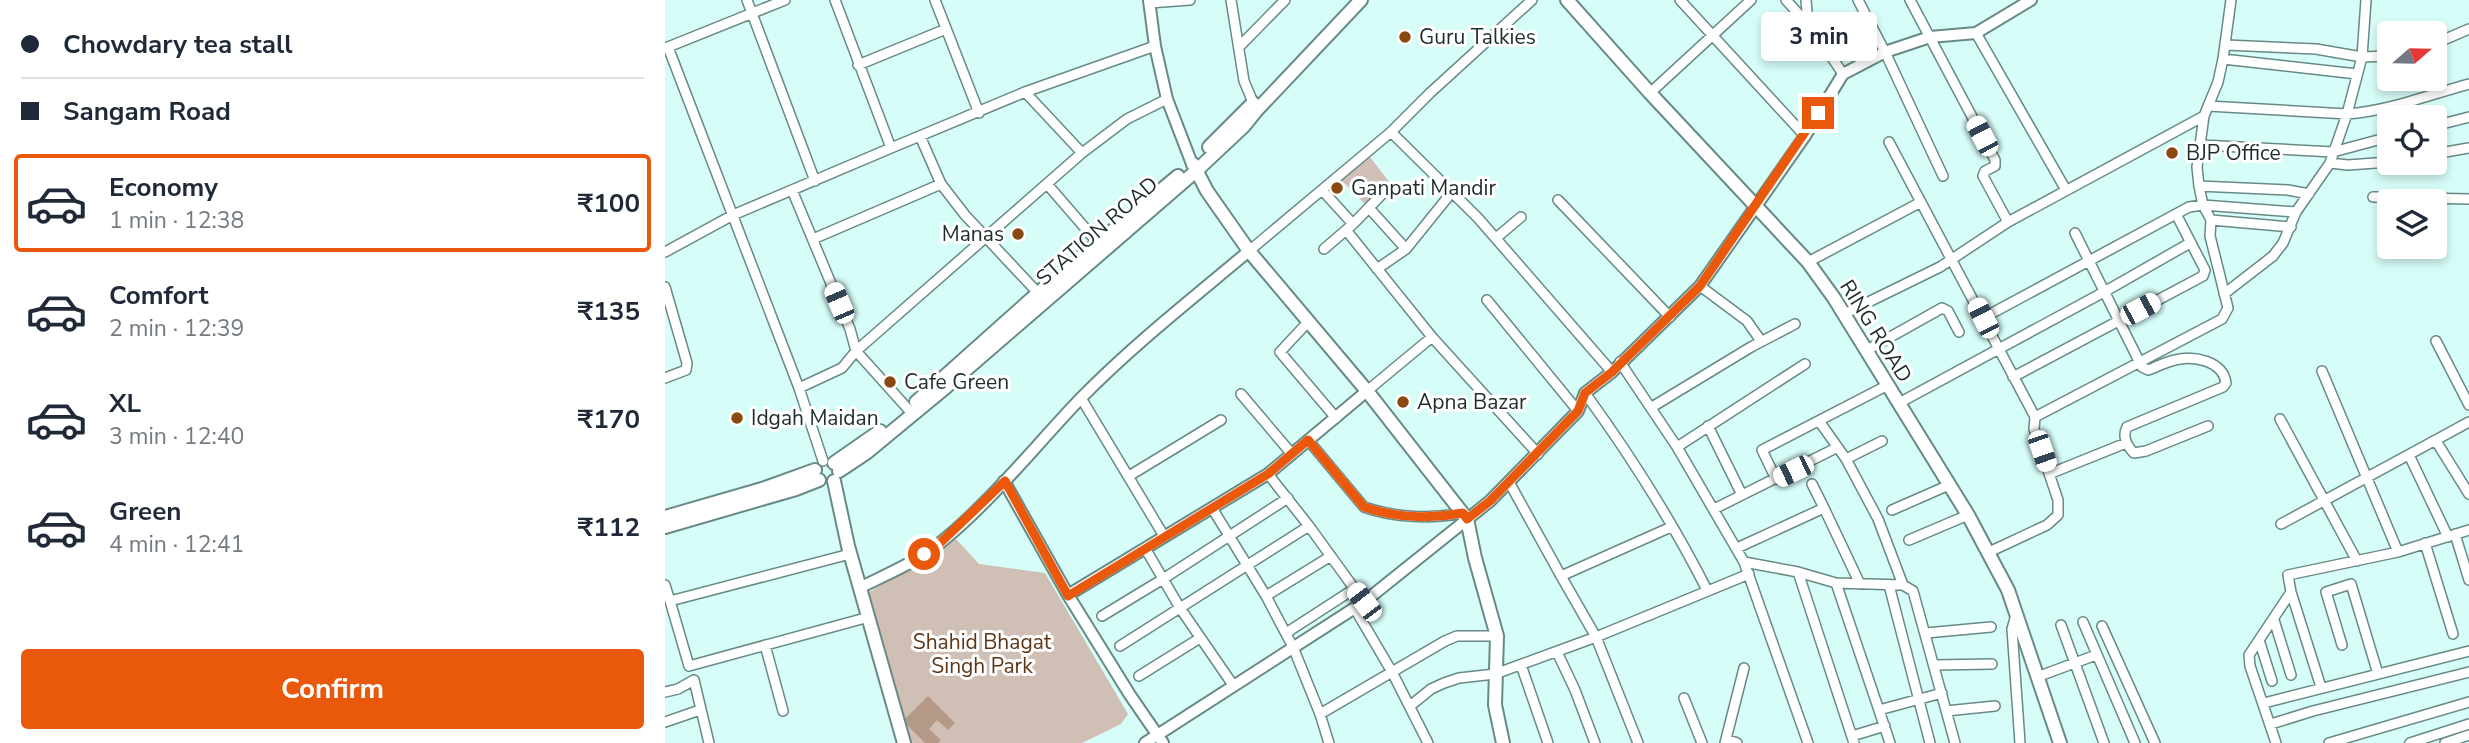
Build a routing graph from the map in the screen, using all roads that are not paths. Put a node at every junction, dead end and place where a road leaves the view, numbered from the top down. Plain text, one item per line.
1 (747, 0) edge
2 (785, 0) edge
3 (835, 0) edge
4 (935, 0) edge
5 (1190, 0) edge
6 (1231, 0) edge
7 (1285, 0) edge
8 (1350, 0) edge
9 (1361, 0) edge
10 (1532, 0) edge
11 (1567, 0) edge
12 (1680, 0) edge
13 (1751, 0) edge
14 (1786, 0) edge
15 (1807, 0) edge
16 (1858, 0) edge
17 (1910, 0) edge
18 (2031, 0) edge
19 (2231, 0) edge
20 (2367, 0) edge
21 (1149, 1) edge
22 (753, 14) junction
23 (1808, 23) junction
24 (946, 29) junction
25 (2469, 29) edge
26 (1976, 33) junction
27 (1713, 36) junction
28 (1930, 37) junction
29 (2447, 38) edge
30 (667, 43) edge
31 (2226, 45) junction
32 (1155, 46) junction
33 (1239, 47) junction
34 (1885, 52) junction
35 (2377, 56) edge
36 (2362, 57) junction
37 (2223, 60) junction
38 (858, 65) junction
39 (1843, 74) junction
40 (2357, 74) junction
41 (2469, 85) edge
42 (1025, 92) junction
43 (1650, 93) junction
44 (1167, 99) junction
45 (2208, 106) junction
46 (1254, 107) junction
47 (979, 113) junction
48 (2347, 114) junction
49 (2204, 116) junction
50 (2469, 117) edge
51 (2447, 123) edge
52 (1391, 132) junction
53 (920, 136) junction
54 (1805, 136) junction
55 (2377, 140) edge
56 (1889, 142) dead end
57 (2201, 145) junction
58 (891, 148) junction
59 (2469, 148) edge
60 (2333, 152) junction
61 (2447, 152) edge
62 (1082, 153) junction
63 (2330, 163) junction
64 (2377, 163) edge
65 (1194, 168) junction
66 (1943, 176) dead end
67 (815, 181) junction
68 (941, 184) junction
69 (1047, 184) junction
70 (2199, 186) junction
71 (792, 190) junction
72 (1322, 190) junction
73 (1386, 190) dead end
74 (2066, 190) junction
75 (1452, 192) junction
76 (2309, 194) junction
77 (2373, 197) dead end
78 (1557, 200) dead end
79 (2469, 200) edge
80 (1921, 202) junction
81 (2203, 205) junction
82 (1756, 206) junction
83 (1369, 208) junction
84 (2296, 212) junction
85 (2176, 214) junction
86 (733, 215) junction
87 (1521, 217) dead end
88 (2211, 220) junction
89 (2008, 222) junction
90 (2291, 226) junction
91 (1350, 227) junction
92 (2075, 233) dead end
93 (986, 237) junction
94 (1496, 238) junction
95 (813, 239) junction
96 (1098, 243) junction
97 (2190, 243) junction
98 (1406, 248) junction
99 (1324, 249) dead end
100 (1249, 251) junction
101 (665, 252) edge
102 (1952, 258) junction
103 (1808, 262) junction
104 (2089, 262) junction
105 (1377, 269) junction
106 (1700, 286) junction
107 (665, 287) edge
108 (2104, 292) junction
109 (1038, 293) junction
110 (2224, 294) junction
111 (1487, 300) dead end
112 (1844, 314) junction
113 (1670, 317) junction
114 (1983, 318) junction
115 (2119, 320) junction
116 (1308, 322) junction
117 (1795, 324) dead end
118 (1959, 332) dead end
119 (1432, 337) junction
120 (1761, 341) junction
121 (2435, 341) dead end
122 (1867, 350) junction
123 (1999, 350) junction
124 (856, 351) junction
125 (1621, 362) junction
126 (1805, 363) dead end
127 (2140, 363) junction
128 (2322, 371) dead end
129 (1612, 372) junction
130 (2013, 377) junction
131 (665, 378) edge
132 (1888, 385) junction
133 (799, 388) junction
134 (1367, 391) junction
135 (1585, 393) junction
136 (1241, 394) dead end
137 (1081, 398) junction
138 (1899, 403) junction
139 (2469, 405) edge
140 (1651, 407) junction
141 (908, 409) junction
142 (1578, 411) junction
143 (2035, 417) junction
144 (1336, 418) junction
145 (2280, 419) dead end
146 (1221, 420) dead end
147 (1819, 421) junction
148 (2469, 422) edge
149 (1708, 426) junction
150 (2208, 426) dead end
151 (1308, 440) junction
152 (1882, 441) dead end
153 (2435, 441) junction
154 (2126, 443) junction
155 (1677, 447) junction
156 (1836, 448) junction
157 (1291, 453) junction
158 (1538, 454) junction
159 (2409, 456) junction
160 (1846, 459) junction
161 (827, 471) junction
162 (1268, 474) junction
163 (2049, 474) junction
164 (2366, 476) junction
165 (1129, 477) junction
166 (1776, 479) junction
167 (1005, 481) junction
168 (1509, 482) junction
169 (1812, 484) dead end
170 (1948, 485) junction
171 (2469, 494) edge
172 (1742, 495) junction
173 (1288, 498) junction
174 (2324, 501) junction
175 (1212, 508) junction
176 (1824, 508) junction
177 (1714, 509) junction
178 (1892, 510) dead end
179 (1968, 515) junction
180 (1465, 516) junction
181 (665, 517) edge
182 (2281, 524) dead end
183 (1309, 526) junction
184 (665, 527) edge
185 (1671, 527) junction
186 (2469, 530) edge
187 (1164, 536) junction
188 (1230, 536) junction
189 (2451, 536) junction
190 (1909, 540) dead end
191 (2425, 543) junction
192 (1145, 548) junction
193 (1737, 548) junction
194 (1989, 552) junction
195 (2398, 552) junction
196 (850, 554) junction
197 (1331, 556) junction
198 (2357, 561) junction
199 (1744, 562) junction
200 (1248, 566) junction
201 (1798, 572) junction
202 (1749, 574) junction
203 (1561, 576) junction
204 (1163, 579) junction
205 (2469, 580) edge
206 (1836, 583) junction
207 (665, 584) edge
208 (1860, 584) junction
209 (1889, 585) junction
210 (1903, 585) junction
211 (861, 587) junction
212 (1354, 589) junction
213 (1707, 590) junction
214 (2291, 592) junction
215 (1068, 596) junction
216 (1266, 596) junction
217 (670, 601) junction
218 (1360, 606) junction
219 (1180, 608) junction
220 (2016, 615) junction
221 (1102, 616) dead end
222 (869, 617) junction
223 (2274, 620) junction
224 (2083, 621) dead end
225 (2061, 625) dead end
226 (2102, 626) dead end
227 (1991, 627) dead end
228 (1286, 633) junction
229 (1926, 633) junction
230 (2453, 634) dead end
231 (1497, 636) junction
232 (1595, 637) junction
233 (1200, 638) junction
234 (2259, 640) junction
235 (765, 645) junction
236 (2342, 645) dead end
237 (1121, 646) dead end
238 (1293, 648) junction
239 (2469, 651) edge
240 (1557, 652) junction
241 (2096, 655) junction
242 (1992, 664) dead end
243 (2075, 664) junction
244 (1521, 665) junction
245 (1934, 665) junction
246 (689, 666) junction
247 (1744, 668) dead end
248 (1392, 672) junction
249 (2469, 672) edge
250 (1495, 674) junction
251 (2378, 674) junction
252 (2291, 675) dead end
253 (1139, 676) dead end
254 (2037, 677) junction
255 (694, 680) junction
256 (2271, 681) dead end
257 (1233, 685) junction
258 (2321, 687) junction
259 (665, 692) edge
260 (1942, 693) junction
261 (1684, 698) dead end
262 (1917, 699) junction
263 (2469, 702) edge
264 (2264, 703) junction
265 (1410, 706) junction
266 (1994, 706) dead end
267 (700, 710) junction
268 (1879, 710) junction
269 (1946, 710) junction
270 (783, 711) dead end
271 (1320, 714) junction
272 (665, 722) edge
273 (2271, 724) junction
274 (2469, 724) edge
275 (1885, 726) junction
276 (2469, 735) edge
277 (1160, 738) edge
278 (1853, 739) edge
279 (1725, 741) edge
280 (709, 743) edge
281 (904, 743) edge
282 (1145, 743) edge
283 (1329, 743) edge
284 (1428, 743) edge
285 (1503, 743) edge
286 (1548, 743) edge
287 (1595, 743) edge
288 (1639, 743) edge
289 (1702, 743) edge
290 (1737, 743) edge
291 (1808, 743) edge
292 (1890, 743) edge
293 (1930, 743) edge
294 (1955, 743) edge
295 (2021, 743) edge
296 (2060, 743) edge
297 (2104, 743) edge
298 (2135, 743) edge
299 (2155, 743) edge
300 (2276, 743) edge
301 (2329, 743) edge
302 (2410, 743) edge
303 (2445, 743) edge

1 - 22 street
2 - 22 street
3 - 38 street
4 - 24 street
5 - 21 street
6 - 33 street
7 - 33 street
8 - 46 main road, STATION ROAD
9 - 46 main road, STATION ROAD
10 - 52 street
11 - 43 main road, RING ROAD
12 - 27 street
13 - 27 street
14 - 23 street
15 - 23 street
16 - 34 street
17 - 28 street
18 - 26 street
19 - 31 street
20 - 36 street
21 - 32 street
22 - 30 street
22 - 67 street
23 - 39 street
24 - 38 street
24 - 47 street
25 - 29 street
26 - 28 street
26 - 74 street
27 - 43 street
27 - 54 street
28 - 34 street
28 - 89 street
30 - 86 street
31 - 36 street
31 - 37 street
32 - 42 street
32 - 44 street
33 - 46 street
34 - 39 street
34 - 66 street
35 - 36 street
36 - 40 street
37 - 40 street
37 - 45 street
38 - 58 street
39 - 54 street
40 - 48 street
41 - 48 street
42 - 47 street
42 - 62 street
43 - 82 main road, RING ROAD
44 - 62 street
44 - 65 street
45 - 48 street
45 - 49 street
46 - 65 main road, STATION ROAD
47 - 53 street
48 - 60 street
49 - 57 street
49 - 74 street
50 - 51 street
52 - 72 street
52 - 75 street
53 - 58 street
53 - 68 street
54 - 82 street
55 - 60 street
56 - 80 street
57 - 60 street
57 - 70 street
58 - 67 street
59 - 61 street
60 - 63 street
62 - 69 street
63 - 64 street
63 - 76 street
65 - 96 main road, STATION ROAD
65 - 100 main road
65 - 161 main road, STATION ROAD
67 - 71 street
68 - 93 street
68 - 95 street
69 - 93 street
69 - 96 street
70 - 76 street
70 - 81 street
71 - 86 street
71 - 95 street
72 - 91 street
72 - 100 street
73 - 83 street
74 - 89 street
75 - 94 street
75 - 98 street
76 - 84 street
77 - 79 street
78 - 113 street
80 - 102 street
80 - 103 street
81 - 84 street
81 - 85 street
81 - 88 street
82 - 103 main road, RING ROAD
82 - 106 street
83 - 91 street
83 - 98 street
84 - 90 street
85 - 97 street
85 - 104 street
86 - 101 street
86 - 133 street
87 - 94 street
88 - 90 street
88 - 110 street
89 - 102 street
90 - 110 street
91 - 99 street
91 - 105 street
92 - 104 street
93 - 109 street
93 - 124 street
94 - 129 street
95 - 124 street
96 - 109 main road, STATION ROAD
97 - 108 street
97 - 115 street
98 - 105 street
100 - 116 main road
100 - 137 street
102 - 112 street
102 - 114 street
103 - 112 main road, RING ROAD
104 - 108 street
104 - 114 street
105 - 119 street
106 - 113 street
106 - 120 street
107 - 131 street
108 - 115 street
108 - 123 street
109 - 141 main road, STATION ROAD
110 - 127 street
111 - 142 street
112 - 122 main road, RING ROAD
113 - 125 street
114 - 123 street
115 - 127 street
115 - 130 street
116 - 134 main road
116 - 144 street
117 - 120 street
118 - 122 street
119 - 134 street
119 - 158 street
120 - 140 street
121 - 139 street
122 - 132 main road, RING ROAD
123 - 130 street
123 - 138 street
124 - 133 street
124 - 141 street
125 - 129 street
125 - 140 street
126 - 149 street
127 - 143 street
127 - 154 street
128 - 164 street
129 - 135 street
130 - 143 street
132 - 138 main road, RING ROAD
132 - 147 street
133 - 161 street
134 - 144 street
134 - 180 main road
135 - 142 street
135 - 185 street
136 - 157 street
137 - 165 street
137 - 167 street
138 - 170 main road, RING ROAD
140 - 155 street
141 - 161 main road, STATION ROAD
142 - 158 street
143 - 163 street
144 - 151 street
145 - 174 street
146 - 165 street
147 - 156 street
147 - 166 street
148 - 153 street
149 - 155 street
149 - 172 street
150 - 154 street
151 - 157 street
151 - 180 street
152 - 160 street
153 - 159 street
153 - 171 street
154 - 163 street
155 - 177 street
156 - 160 street
156 - 166 street
157 - 162 street
158 - 168 street
159 - 164 street
159 - 189 street
160 - 210 street
161 - 181 main road, STATION ROAD
161 - 184 main road, STATION ROAD
161 - 196 main road
162 - 173 street
162 - 175 street
163 - 194 street
164 - 174 street
164 - 195 street
165 - 187 street
166 - 172 street
167 - 211 street
167 - 215 street
168 - 180 street
168 - 203 street
169 - 176 street
170 - 178 street
170 - 179 main road, RING ROAD
172 - 177 street
173 - 183 street
173 - 188 street
174 - 182 street
174 - 198 street
175 - 187 street
175 - 188 street
176 - 193 street
176 - 208 street
177 - 193 street
179 - 190 street
179 - 194 main road, RING ROAD
180 - 218 street
180 - 231 main road
183 - 197 street
183 - 200 street
185 - 203 street
185 - 213 street
186 - 189 street
187 - 192 street
188 - 200 street
188 - 204 street
189 - 191 street
189 - 205 street
191 - 195 street
191 - 230 street
192 - 204 street
192 - 215 street
193 - 199 street
194 - 220 main road, RING ROAD
195 - 198 street
196 - 211 main road
196 - 217 street
197 - 212 street
197 - 216 street
198 - 214 street
199 - 201 street
199 - 202 street
200 - 216 street
200 - 219 street
201 - 206 street
201 - 278 street
202 - 213 street
202 - 291 street
203 - 232 street
204 - 219 street
204 - 221 street
206 - 208 street
206 - 268 street
207 - 217 street
208 - 209 street
209 - 210 street
209 - 262 street
210 - 229 street
211 - 222 main road
212 - 218 street
212 - 228 street
213 - 232 street
214 - 223 street
214 - 258 street
215 - 277 street
216 - 228 street
217 - 246 street
218 - 238 street
218 - 248 street
219 - 233 street
219 - 237 street
220 - 254 main road, RING ROAD
220 - 295 street
222 - 235 street
222 - 281 main road
223 - 234 street
223 - 252 street
224 - 241 street
225 - 243 street
226 - 299 street
227 - 229 street
228 - 238 street
229 - 245 street
231 - 248 street
231 - 250 main road
232 - 240 street
232 - 288 street
233 - 253 street
233 - 257 street
234 - 256 street
234 - 264 street
235 - 246 street
235 - 270 street
236 - 251 street
238 - 257 street
238 - 271 street
239 - 251 street
240 - 244 street
240 - 287 street
241 - 243 street
241 - 298 street
242 - 245 street
243 - 254 street
243 - 297 street
244 - 250 street
244 - 286 street
245 - 260 street
246 - 255 street
247 - 279 street
248 - 265 street
248 - 271 street
249 - 273 street
250 - 265 street
250 - 285 main road
251 - 258 street
254 - 296 main road, RING ROAD
255 - 259 street
255 - 267 street
257 - 277 street
258 - 264 street
260 - 262 street
260 - 269 street
261 - 289 street
262 - 268 street
262 - 293 street
263 - 301 street
264 - 273 street
265 - 284 street
266 - 269 street
267 - 272 street
267 - 280 street
268 - 275 street
269 - 294 street
271 - 283 street
273 - 300 street
274 - 302 street
275 - 278 street
275 - 292 street
276 - 303 street
277 - 282 street
279 - 290 street

